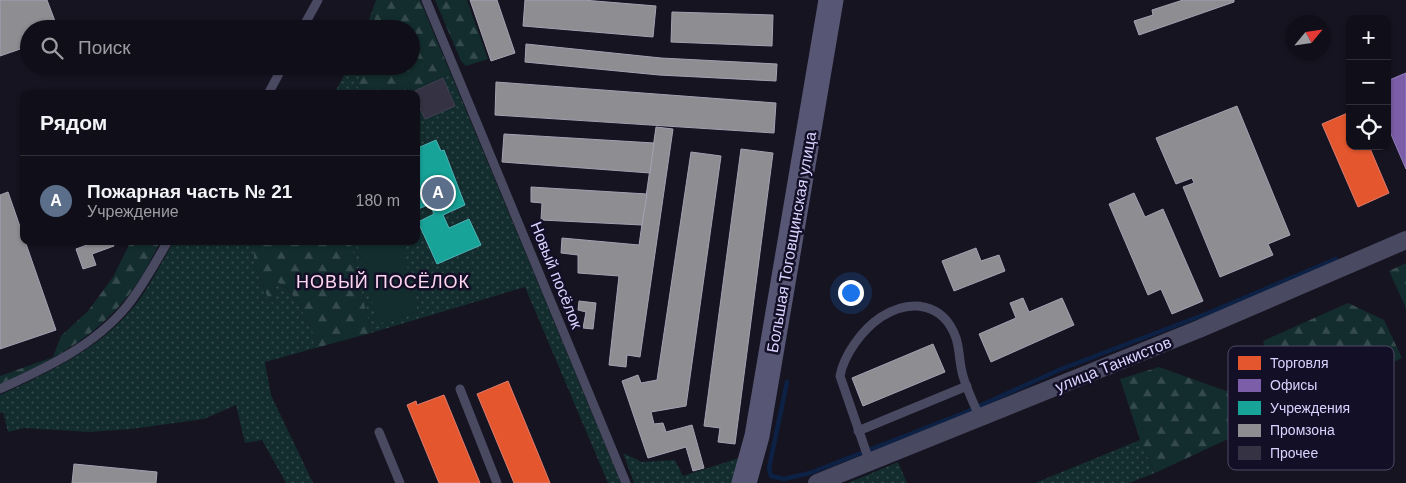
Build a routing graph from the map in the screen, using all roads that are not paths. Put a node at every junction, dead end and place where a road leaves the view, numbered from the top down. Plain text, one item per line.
1 (318, 0) edge
2 (426, 0) edge
3 (831, 0) edge
4 (307, 20) edge
5 (278, 75) edge
6 (270, 90) edge
7 (1406, 240) edge
8 (165, 245) edge
9 (967, 386) junction
10 (460, 388) dead end
11 (0, 389) edge
12 (980, 418) junction
13 (858, 431) junction
14 (379, 432) dead end
15 (870, 463) junction
16 (400, 483) edge
17 (497, 483) edge
18 (626, 483) edge
19 (744, 483) edge
20 (817, 483) edge

1 - 4 lane
2 - 18 lane, Новый посёлок
3 - 19 street, Большая Тоговщинская улица
5 - 6 lane
7 - 12 street, улица Танкистов
8 - 11 lane
9 - 12 lane
9 - 13 lane
9 - 13 lane
10 - 17 lane
12 - 15 street, улица Танкистов
13 - 15 lane
14 - 16 lane
15 - 20 street, улица Танкистов

